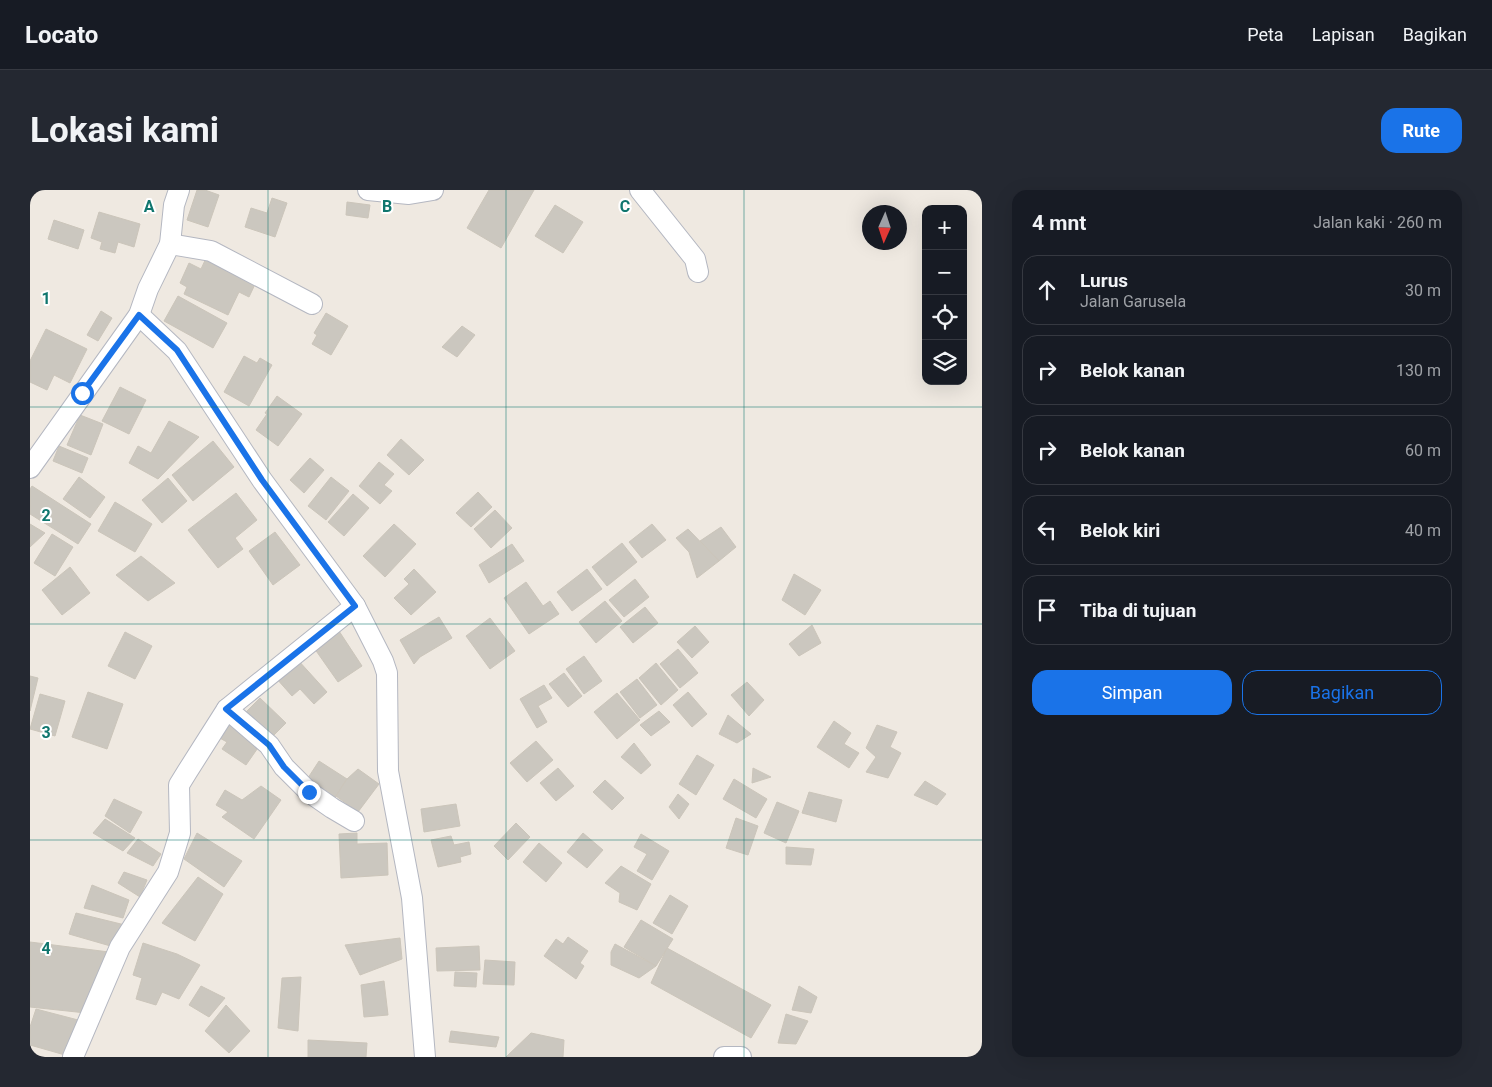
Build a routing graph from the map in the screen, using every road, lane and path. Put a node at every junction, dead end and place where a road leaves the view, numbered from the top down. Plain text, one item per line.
1 (179, 190) edge
2 (368, 190) edge
3 (432, 190) edge
4 (640, 190) edge
5 (170, 244) junction
6 (698, 272) dead end
7 (312, 304) dead end
8 (139, 315) junction
9 (30, 468) edge
10 (355, 606) junction
11 (226, 709) junction
12 (354, 821) dead end
13 (73, 1057) edge
14 (424, 1057) edge
15 (724, 1057) edge
16 (741, 1057) edge

1 - 5 street
2 - 3 street
4 - 6 street
5 - 7 street
5 - 8 street
8 - 9 street
8 - 10 street
10 - 11 street
10 - 14 street
11 - 12 street
11 - 13 street
15 - 16 street

